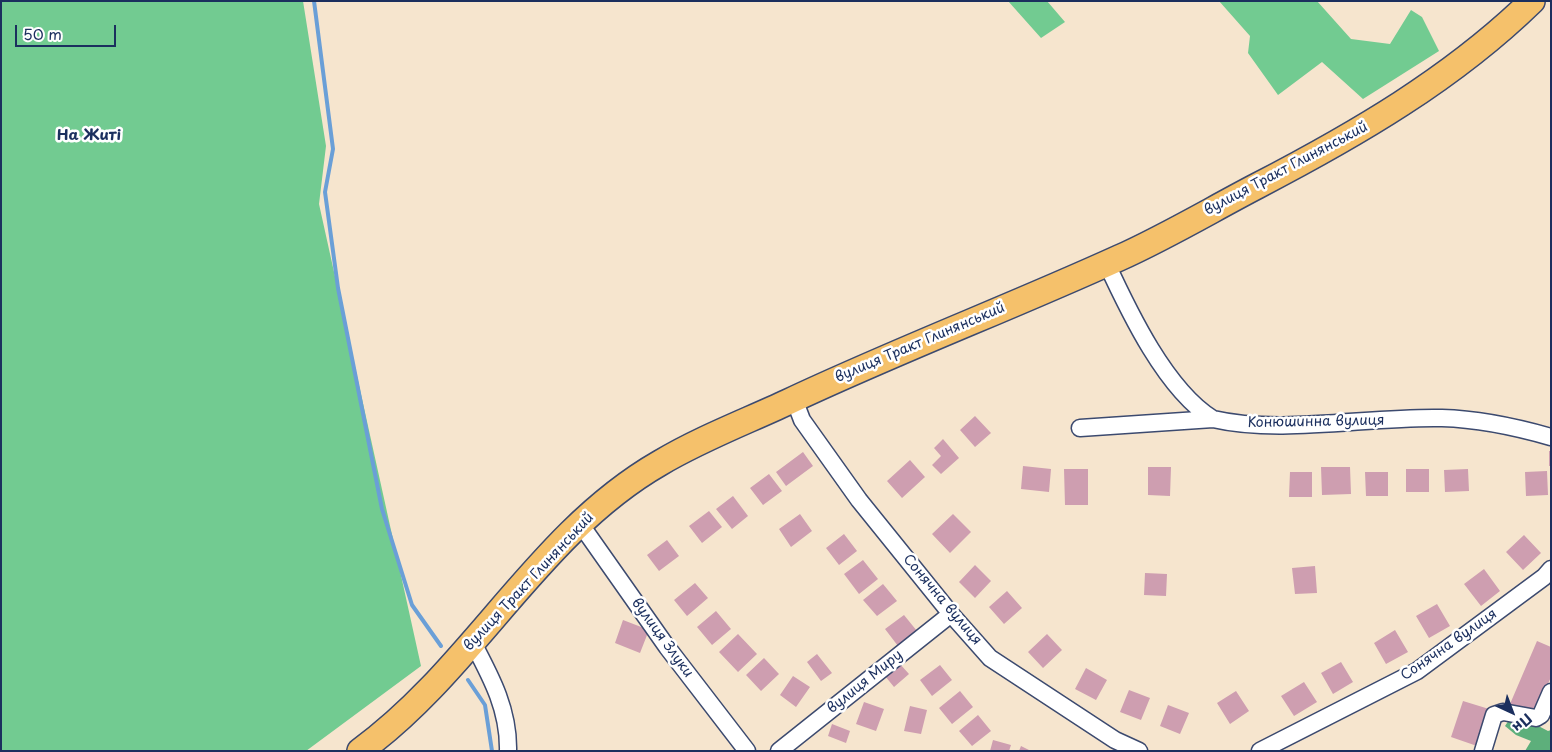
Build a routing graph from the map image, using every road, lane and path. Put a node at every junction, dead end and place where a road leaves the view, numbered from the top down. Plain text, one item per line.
1 (1532, 1) edge
2 (1106, 262) junction
3 (794, 399) junction
4 (1213, 419) junction
5 (1080, 428) dead end
6 (1551, 437) edge
7 (579, 522) junction
8 (1551, 569) edge
9 (951, 614) junction
10 (472, 642) junction
11 (1551, 692) edge
12 (360, 751) edge
13 (508, 751) edge
14 (747, 751) edge
15 (779, 751) edge
16 (1139, 751) edge
17 (1260, 751) edge
18 (1483, 751) edge

1 - 2 main road, вулиця Тракт Глинянський
2 - 3 main road, вулиця Тракт Глинянський
2 - 4 street
3 - 7 main road, вулиця Тракт Глинянський
3 - 9 street, Сонячна вулиця
4 - 5 street, Конюшинна вулиця
4 - 6 street, Конюшинна вулиця
7 - 10 main road, вулиця Тракт Глинянський
7 - 14 street, вулиця Злуки
8 - 17 street, Сонячна вулиця
9 - 15 street, вулиця Миру
9 - 16 street, Сонячна вулиця
10 - 12 main road, вулиця Тракт Глинянський
10 - 13 street
11 - 18 street

